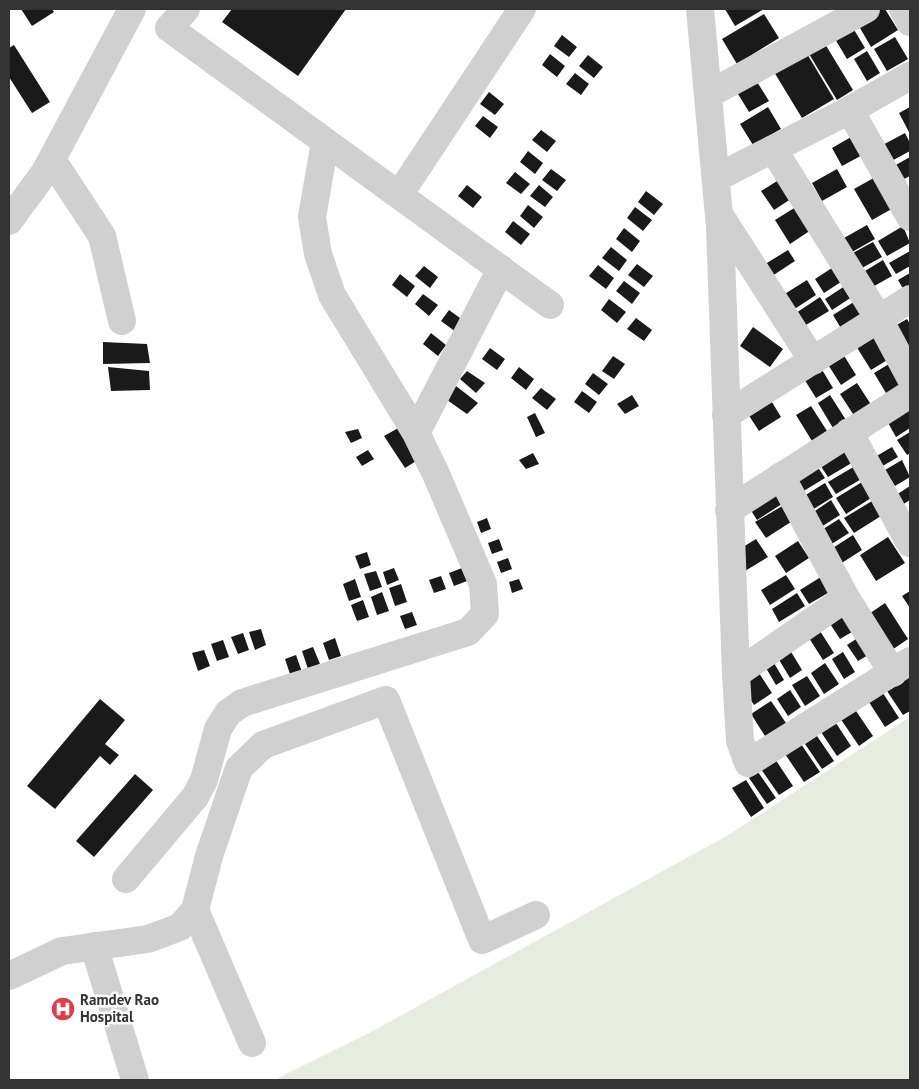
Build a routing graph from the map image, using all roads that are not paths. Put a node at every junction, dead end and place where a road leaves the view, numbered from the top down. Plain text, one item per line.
1 (132, 9) edge
2 (144, 9) edge
3 (522, 9) edge
4 (700, 9) edge
5 (866, 9) edge
6 (902, 9) edge
7 (177, 18) edge
8 (910, 22) edge
9 (910, 76) edge
10 (709, 94) junction
11 (850, 110) junction
12 (325, 142) junction
13 (773, 149) junction
14 (52, 160) junction
15 (716, 178) junction
16 (399, 195) junction
17 (719, 215) junction
18 (910, 217) edge
19 (9, 221) edge
20 (501, 269) junction
21 (910, 300) edge
22 (550, 305) dead end
23 (879, 319) junction
24 (122, 321) dead end
25 (813, 361) junction
26 (910, 377) edge
27 (910, 394) edge
28 (726, 415) junction
29 (849, 432) junction
30 (416, 433) junction
31 (781, 476) junction
32 (729, 510) junction
33 (910, 542) edge
34 (846, 598) junction
35 (902, 667) edge
36 (736, 674) junction
37 (126, 879) dead end
38 (195, 910) junction
39 (536, 915) dead end
40 (94, 946) junction
41 (9, 976) edge
42 (252, 1044) dead end
43 (135, 1080) edge

1 - 14 street
2 - 7 street
3 - 16 street
4 - 10 street
5 - 10 street
6 - 8 street
7 - 12 street
9 - 11 street
10 - 15 street
11 - 13 street
11 - 18 street
12 - 16 street
12 - 30 street
13 - 15 street
13 - 23 street
14 - 19 street
14 - 24 street
15 - 17 street
16 - 20 street
17 - 25 street
17 - 28 street
20 - 22 street
20 - 30 street
21 - 23 street
23 - 25 street
23 - 26 street
25 - 28 street
27 - 29 street
28 - 32 street
29 - 31 street
29 - 33 street
30 - 37 street
31 - 32 street
31 - 34 street
32 - 36 street
34 - 35 street
34 - 36 street
35 - 36 street
38 - 39 street
38 - 40 street
38 - 42 street
40 - 41 street
40 - 43 street

